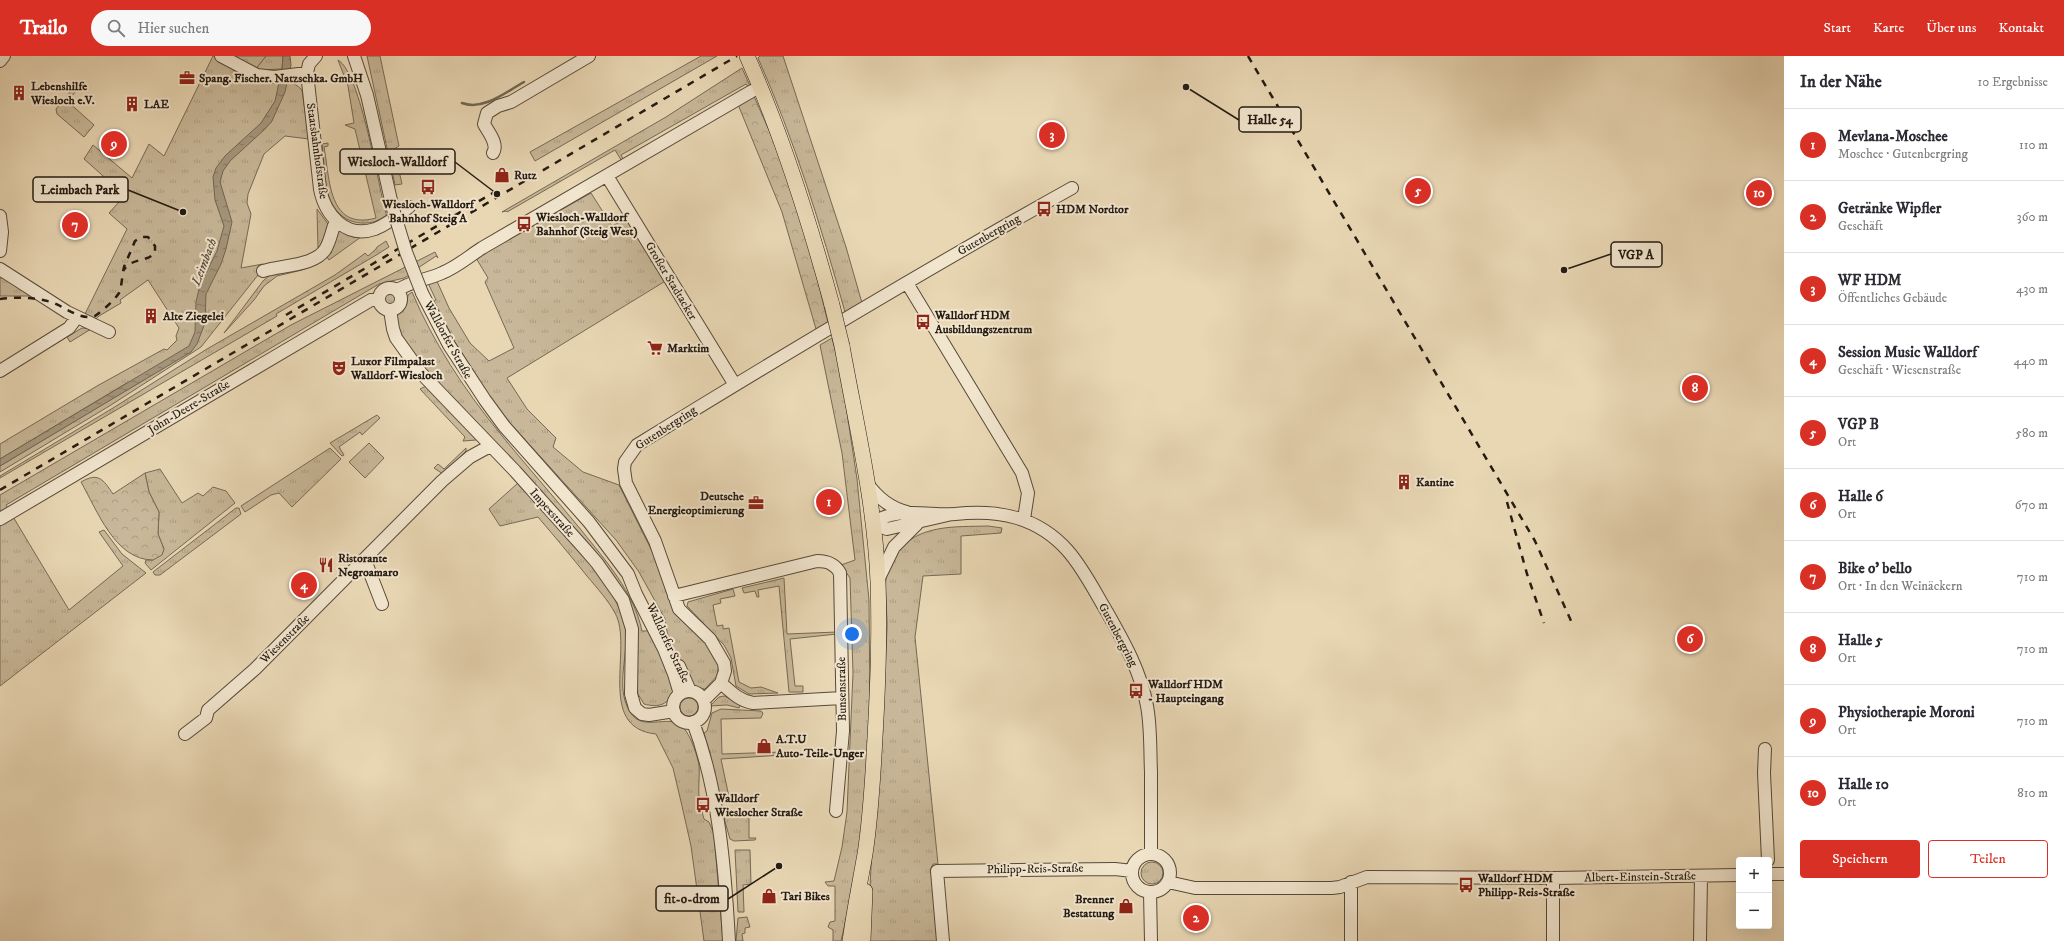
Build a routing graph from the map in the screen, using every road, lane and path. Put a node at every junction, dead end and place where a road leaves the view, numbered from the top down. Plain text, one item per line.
1 (4, 56) edge
2 (220, 56) edge
3 (316, 56) edge
4 (354, 56) edge
5 (589, 56) edge
6 (747, 56) edge
7 (0, 60) edge
8 (302, 73) junction
9 (752, 91) dead end
10 (493, 153) dead end
11 (608, 176) junction
12 (1072, 188) dead end
13 (409, 207) dead end
14 (0, 216) edge
15 (336, 221) junction
16 (0, 251) edge
17 (0, 269) edge
18 (263, 271) dead end
19 (907, 283) junction
20 (398, 290) junction
21 (379, 299) junction
22 (390, 310) junction
23 (77, 317) junction
24 (109, 332) dead end
25 (0, 371) edge
26 (735, 385) junction
27 (490, 446) junction
28 (866, 482) junction
29 (915, 518) junction
30 (0, 519) edge
31 (1024, 519) junction
32 (873, 524) junction
33 (365, 560) junction
34 (878, 582) junction
35 (674, 596) junction
36 (382, 604) dead end
37 (721, 683) junction
38 (685, 692) junction
39 (842, 698) junction
40 (704, 700) junction
41 (674, 711) junction
42 (693, 722) junction
43 (185, 734) dead end
44 (1766, 749) dead end
45 (836, 811) dead end
46 (865, 854) junction
47 (1151, 854) junction
48 (1768, 857) edge
49 (1132, 871) junction
50 (1772, 874) edge
51 (1784, 874) edge
52 (1736, 875) edge
53 (1701, 876) junction
54 (1553, 878) junction
55 (1168, 882) junction
56 (1351, 882) junction
57 (1150, 892) junction
58 (729, 941) edge
59 (850, 941) edge
60 (863, 941) edge
61 (943, 941) edge
62 (1151, 941) edge
63 (1351, 941) edge
64 (1553, 941) edge
65 (1700, 941) edge

1 - 7 street
2 - 8 street
3 - 8 street
4 - 38 street, Walldorfer Straße, bridge
5 - 10 street
6 - 28 main road, bridge
8 - 15 street, Staatsbahnhofstraße
9 - 11 street
11 - 20 street
11 - 26 street, Großer Stadtacker
12 - 19 street, Gutenbergring
13 - 15 street
14 - 16 street
15 - 18 street
17 - 23 street
19 - 26 street, Gutenbergring
19 - 31 street
20 - 21 street
20 - 22 street
21 - 22 street
21 - 30 street, John-Deere-Straße
22 - 27 street, Impexstraße
23 - 24 street
23 - 25 street
26 - 35 street, Gutenbergring
27 - 33 street, Wiesenstraße
27 - 41 street, Impexstraße
28 - 29 street
28 - 32 main road
29 - 31 street, Gutenbergring
29 - 32 street, Gutenbergring
29 - 34 street
31 - 47 street, Gutenbergring
32 - 34 main road
33 - 36 street
33 - 43 street, Wiesenstraße
34 - 46 main road
35 - 37 street, Gutenbergring
35 - 39 street, Bunsenstraße
37 - 39 street
37 - 40 street
38 - 40 street
38 - 41 street
39 - 45 street, Bunsenstraße
40 - 42 street
41 - 42 street
42 - 58 street
44 - 48 street
46 - 59 main road
46 - 60 main road
47 - 49 street
47 - 55 street
49 - 57 street
49 - 61 street, Philipp-Reis-Straße
50 - 51 street
52 - 53 street, Albert-Einstein-Straße
53 - 54 street, Albert-Einstein-Straße
53 - 65 street
54 - 56 street, Albert-Einstein-Straße
54 - 64 street
55 - 56 street
55 - 57 street
56 - 63 street
57 - 62 street

